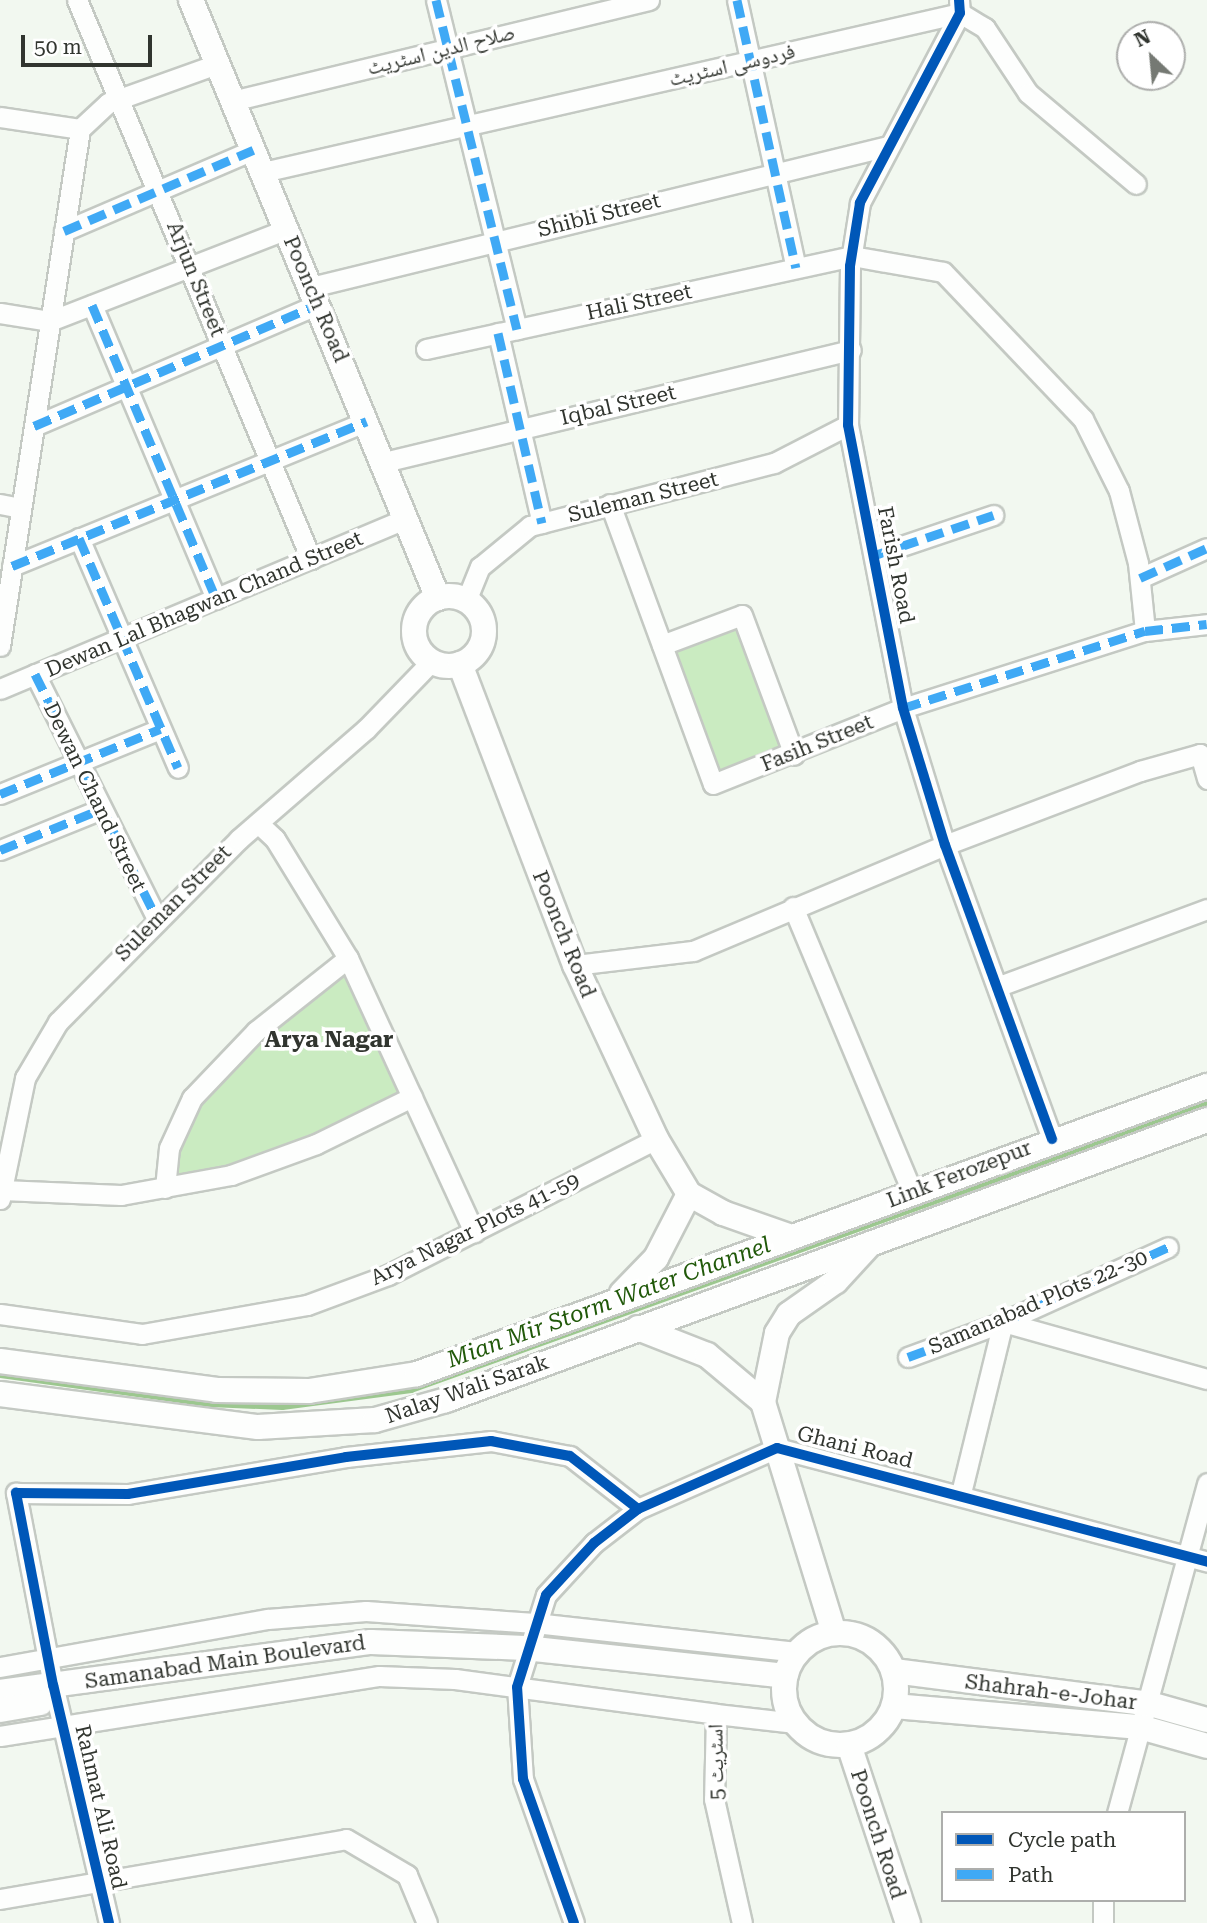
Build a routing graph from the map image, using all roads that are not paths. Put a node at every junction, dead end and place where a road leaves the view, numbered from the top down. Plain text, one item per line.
1 (77, 0) edge
2 (191, 0) edge
3 (436, 0) edge
4 (649, 0) edge
5 (737, 0) edge
6 (613, 4) edge
7 (959, 7) edge
8 (448, 49) junction
9 (750, 61) junction
10 (217, 64) junction
11 (120, 99) junction
12 (232, 101) junction
13 (0, 117) edge
14 (467, 126) junction
15 (80, 129) junction
16 (888, 146) junction
17 (258, 161) junction
18 (774, 170) junction
19 (1136, 184) dead end
20 (159, 190) junction
21 (287, 229) junction
22 (64, 231) junction
23 (496, 241) junction
24 (852, 256) junction
25 (191, 267) junction
26 (796, 268) junction
27 (315, 296) junction
28 (92, 305) junction
29 (0, 313) edge
30 (50, 321) junction
31 (508, 331) junction
32 (223, 345) junction
33 (426, 349) dead end
34 (851, 351) junction
35 (127, 386) junction
36 (367, 421) junction
37 (848, 425) junction
38 (34, 426) junction
39 (520, 428) junction
40 (271, 460) junction
41 (384, 462) junction
42 (174, 500) junction
43 (0, 504) edge
44 (610, 504) junction
45 (21, 508) junction
46 (993, 515) dead end
47 (407, 518) junction
48 (542, 523) junction
49 (79, 538) junction
50 (1207, 548) edge
51 (875, 555) junction
52 (311, 559) junction
53 (12, 566) junction
54 (1140, 578) junction
55 (438, 598) junction
56 (216, 599) junction
57 (466, 601) junction
58 (1207, 624) edge
59 (1145, 631) junction
60 (122, 638) junction
61 (662, 645) junction
62 (0, 646) edge
63 (432, 662) junction
64 (460, 664) junction
65 (35, 674) junction
66 (0, 689) edge
67 (903, 708) junction
68 (160, 729) junction
69 (794, 755) junction
70 (76, 764) junction
71 (178, 768) dead end
72 (1207, 779) edge
73 (0, 794) edge
74 (99, 810) junction
75 (258, 823) junction
76 (945, 845) junction
77 (0, 850) edge
78 (793, 907) junction
79 (1207, 909) edge
80 (157, 919) junction
81 (348, 957) junction
82 (575, 965) junction
83 (999, 986) junction
84 (1207, 1086) edge
85 (412, 1097) junction
86 (1207, 1120) edge
87 (656, 1139) junction
88 (1052, 1139) junction
89 (165, 1188) junction
90 (912, 1192) junction
91 (1, 1194) edge
92 (689, 1194) junction
93 (474, 1232) junction
94 (791, 1237) junction
95 (872, 1241) junction
96 (1168, 1247) dead end
97 (604, 1303) junction
98 (0, 1314) edge
99 (1003, 1322) junction
100 (638, 1328) junction
101 (908, 1357) dead end
102 (0, 1361) edge
103 (1207, 1379) edge
104 (0, 1394) edge
105 (763, 1402) junction
106 (777, 1448) junction
107 (1207, 1483) edge
108 (8, 1491) edge
109 (961, 1493) junction
110 (638, 1509) junction
111 (10, 1522) edge
112 (1197, 1559) edge
113 (535, 1623) junction
114 (834, 1633) junction
115 (798, 1652) junction
116 (48, 1659) junction
117 (521, 1666) junction
118 (0, 1667) edge
119 (894, 1671) junction
120 (785, 1684) junction
121 (0, 1692) edge
122 (55, 1693) junction
123 (894, 1706) junction
124 (0, 1710) edge
125 (716, 1714) junction
126 (1145, 1716) junction
127 (1207, 1720) edge
128 (795, 1723) junction
129 (62, 1724) junction
130 (0, 1736) edge
131 (849, 1745) junction
132 (1207, 1746) edge
133 (1118, 1811) edge
134 (99, 1882) junction
135 (0, 1899) edge
136 (1103, 1902) edge
137 (109, 1923) edge
138 (428, 1923) edge
139 (574, 1923) edge
140 (742, 1923) edge
141 (908, 1923) edge
142 (1103, 1923) edge

1 - 11 street, Arjun Street
2 - 10 main road, Poonch Road
3 - 8 street
4 - 6 street, صلاح الدین اسٹریٹ
5 - 9 street
6 - 8 street, صلاح الدین اسٹریٹ
7 - 9 street, فردوسی اسٹریٹ
7 - 16 street, Farish Road
7 - 19 street
8 - 12 street, صلاح الدین اسٹریٹ
8 - 14 street
9 - 14 street, فردوسی اسٹریٹ
9 - 18 street
10 - 11 street
10 - 12 main road, Poonch Road
11 - 15 street
11 - 20 street, Arjun Street
12 - 17 main road, Poonch Road
13 - 15 street
14 - 17 street, فردوسی اسٹریٹ
14 - 23 street
15 - 22 street
16 - 18 street, Shibli Street
16 - 24 street, Farish Road
17 - 20 street, فردوسی اسٹریٹ
17 - 21 main road, Poonch Road
18 - 23 street, Shibli Street
18 - 26 street
20 - 22 street, فردوسی اسٹریٹ
20 - 25 street, Arjun Street
21 - 25 street
21 - 27 main road, Poonch Road
22 - 30 street
23 - 27 street, Shibli Street
23 - 31 street
24 - 26 street, Hali Street
24 - 34 street, Farish Road
24 - 54 street
25 - 28 street
25 - 32 street, Arjun Street
26 - 31 street, Hali Street
27 - 32 street, Shibli Street
27 - 36 main road, Poonch Road
28 - 30 street
28 - 35 street
29 - 30 street
30 - 38 street
31 - 33 street, Hali Street
31 - 39 street
32 - 35 street, Shibli Street
32 - 40 street, Arjun Street
34 - 37 street, Farish Road
34 - 39 street, Iqbal Street
35 - 38 street, Shibli Street
35 - 42 street
36 - 40 street
36 - 41 main road, Poonch Road
37 - 44 street, Suleman Street
37 - 51 street, Farish Road
38 - 45 street
39 - 41 street, Iqbal Street
39 - 48 street
40 - 42 street
40 - 52 street, Arjun Street
41 - 47 main road, Poonch Road
42 - 49 street
42 - 56 street
43 - 45 street
44 - 48 street, Suleman Street
44 - 61 street, Fasih Street
45 - 53 street
46 - 51 street
47 - 52 street, Dewan Lal Bhagwan Chand Street
47 - 55 main road, Poonch Road
48 - 57 street, Suleman Street
49 - 53 street
49 - 60 street
50 - 54 street
51 - 67 street, Farish Road
52 - 56 street, Dewan Lal Bhagwan Chand Street
53 - 62 street
54 - 59 street
55 - 57 main road
55 - 63 main road
56 - 60 street, Dewan Lal Bhagwan Chand Street
57 - 64 main road
58 - 59 street, Fasih Street
59 - 67 street, Fasih Street
60 - 65 street, Dewan Lal Bhagwan Chand Street
60 - 68 street
61 - 69 street, Fasih Street
61 - 69 street
63 - 64 main road
63 - 75 street, Suleman Street
64 - 82 main road, Poonch Road
65 - 66 street, Dewan Lal Bhagwan Chand Street
65 - 70 street, Dewan Chand Street
67 - 69 street, Fasih Street
67 - 76 street, Farish Road
68 - 70 street
68 - 71 street
70 - 73 street
70 - 74 street, Dewan Chand Street
72 - 76 street
74 - 77 street
74 - 80 street, Dewan Chand Street
75 - 80 street, Suleman Street
75 - 81 street
76 - 78 street
76 - 83 street, Farish Road
78 - 82 street
78 - 90 street
79 - 83 street
80 - 91 street, Suleman Street
81 - 85 street
81 - 89 street
82 - 87 main road, Poonch Road
83 - 88 street, Farish Road
84 - 88 main road, Link Ferozepur
85 - 89 street
85 - 93 street
86 - 95 main road, Link Ferozepur
87 - 92 main road, Poonch Road
87 - 93 street, Arya Nagar Plots 41-59
88 - 90 main road, Link Ferozepur
89 - 91 street
90 - 94 main road, Link Ferozepur
92 - 94 main road, Poonch Road
92 - 97 main road
93 - 98 street, Arya Nagar Plots 41-59
94 - 97 main road, Nalay Wali Sarak
95 - 100 main road, Nalay Wali Sarak
95 - 105 main road
96 - 99 street, Samanabad Plots 22-30
97 - 102 main road, Nalay Wali Sarak
99 - 101 street, Samanabad Plots 22-30
99 - 103 street
99 - 109 street
100 - 104 main road, Nalay Wali Sarak
100 - 105 main road
105 - 106 main road
106 - 109 street, Ghani Road
106 - 110 street, Ghani Road
106 - 114 main road
107 - 112 street
108 - 110 street
108 - 111 street, Rahmat Ali Road
109 - 112 street, Ghani Road
110 - 113 street, Ghani Road
111 - 116 street, Rahmat Ali Road
112 - 126 street
113 - 115 street
113 - 116 street
113 - 117 street, Ghani Road
114 - 115 main road
114 - 119 main road
115 - 120 main road
116 - 118 street
116 - 122 street, Rahmat Ali Road
117 - 120 main road, Samanabad Main Boulevard
117 - 122 main road, Samanabad Main Boulevard
117 - 125 street, اسٹریٹ 5
117 - 129 street, اسٹریٹ 5
117 - 139 street
119 - 123 main road
119 - 126 main road, Shahrah-e-Johar
120 - 128 main road
121 - 122 main road, Samanabad Main Boulevard
122 - 124 main road, Samanabad Main Boulevard
122 - 129 street, Rahmat Ali Road
123 - 126 main road, Shahrah-e-Johar
123 - 131 main road
125 - 128 street
125 - 140 street, اسٹریٹ 5
126 - 127 main road, Shahrah-e-Johar
126 - 132 main road, Shahrah-e-Johar
126 - 133 street
128 - 131 main road
129 - 130 street, اسٹریٹ 5
129 - 134 street, Rahmat Ali Road
131 - 141 main road, Poonch Road
134 - 135 street
134 - 137 street, Rahmat Ali Road
134 - 138 street
136 - 142 street

